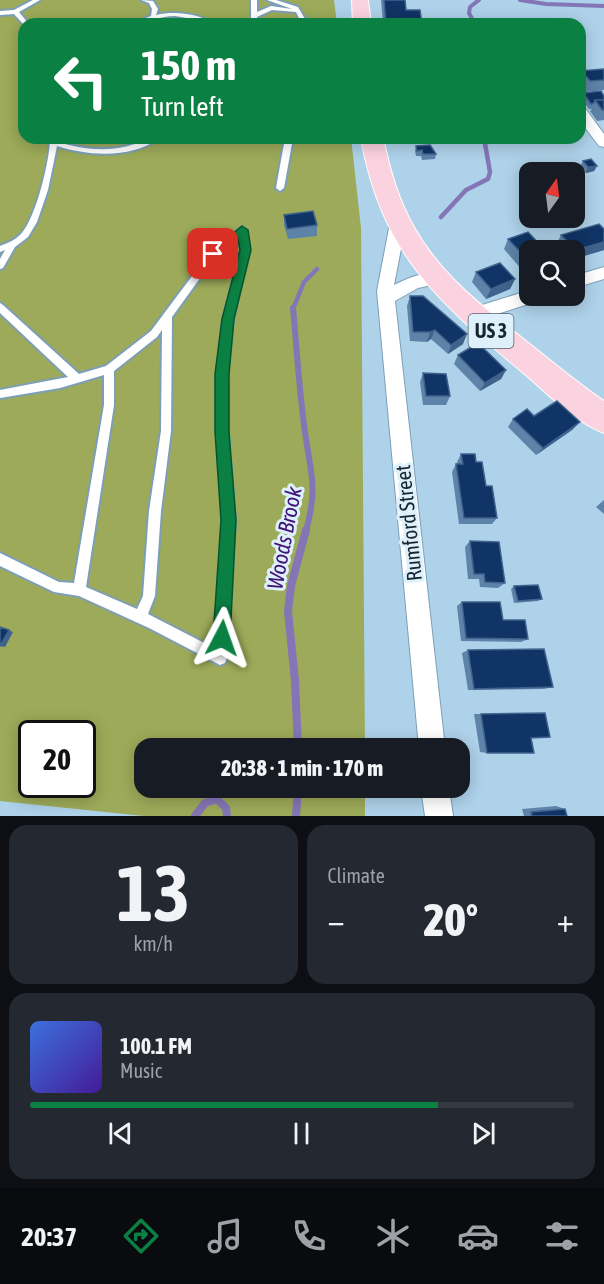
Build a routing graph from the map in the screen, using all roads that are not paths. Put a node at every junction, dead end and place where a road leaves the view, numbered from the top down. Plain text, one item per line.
1 (37, 0) edge
2 (144, 0) edge
3 (254, 0) edge
4 (270, 0) edge
5 (291, 0) edge
6 (360, 0) edge
7 (297, 10) junction
8 (15, 12) junction
9 (0, 13) edge
10 (153, 15) junction
11 (254, 16) joint
12 (20, 18) edge
13 (147, 18) edge
14 (199, 18) edge
15 (302, 18) edge
16 (362, 18) edge
17 (586, 119) edge
18 (604, 142) edge
19 (53, 144) edge
20 (62, 144) edge
21 (140, 144) edge
22 (288, 144) edge
23 (373, 144) edge
24 (280, 188) dead end
25 (398, 223) junction
26 (11, 248) junction
27 (0, 249) edge
28 (0, 266) edge
29 (604, 273) edge
30 (435, 279) junction
31 (585, 279) edge
32 (386, 298) junction
33 (519, 300) edge
34 (0, 307) edge
35 (167, 315) junction
36 (471, 315) junction
37 (109, 369) junction
38 (77, 379) junction
39 (0, 394) edge
40 (604, 419) edge
41 (0, 559) edge
42 (79, 590) junction
43 (140, 617) junction
44 (431, 738) edge
45 (436, 798) edge
46 (439, 816) edge

1 - 8 lane
2 - 10 lane
3 - 11 lane
4 - 7 lane
5 - 7 lane
6 - 16 main road
7 - 11 lane
7 - 15 lane
8 - 9 lane
8 - 12 lane
10 - 13 lane
10 - 14 lane
17 - 18 street
19 - 26 lane
20 - 21 lane
22 - 24 lane
23 - 25 main road, US 3
25 - 30 main road, US 3
25 - 32 street, Rumford Street
26 - 27 lane
26 - 28 lane
29 - 31 street
30 - 32 street
30 - 36 main road, US 3
32 - 44 street, Rumford Street
33 - 36 street
34 - 38 lane
35 - 37 lane
35 - 43 lane
35 - 43 lane
36 - 40 main road, US 3
37 - 38 lane
37 - 42 lane
38 - 39 lane
41 - 42 lane
42 - 43 lane
45 - 46 street

